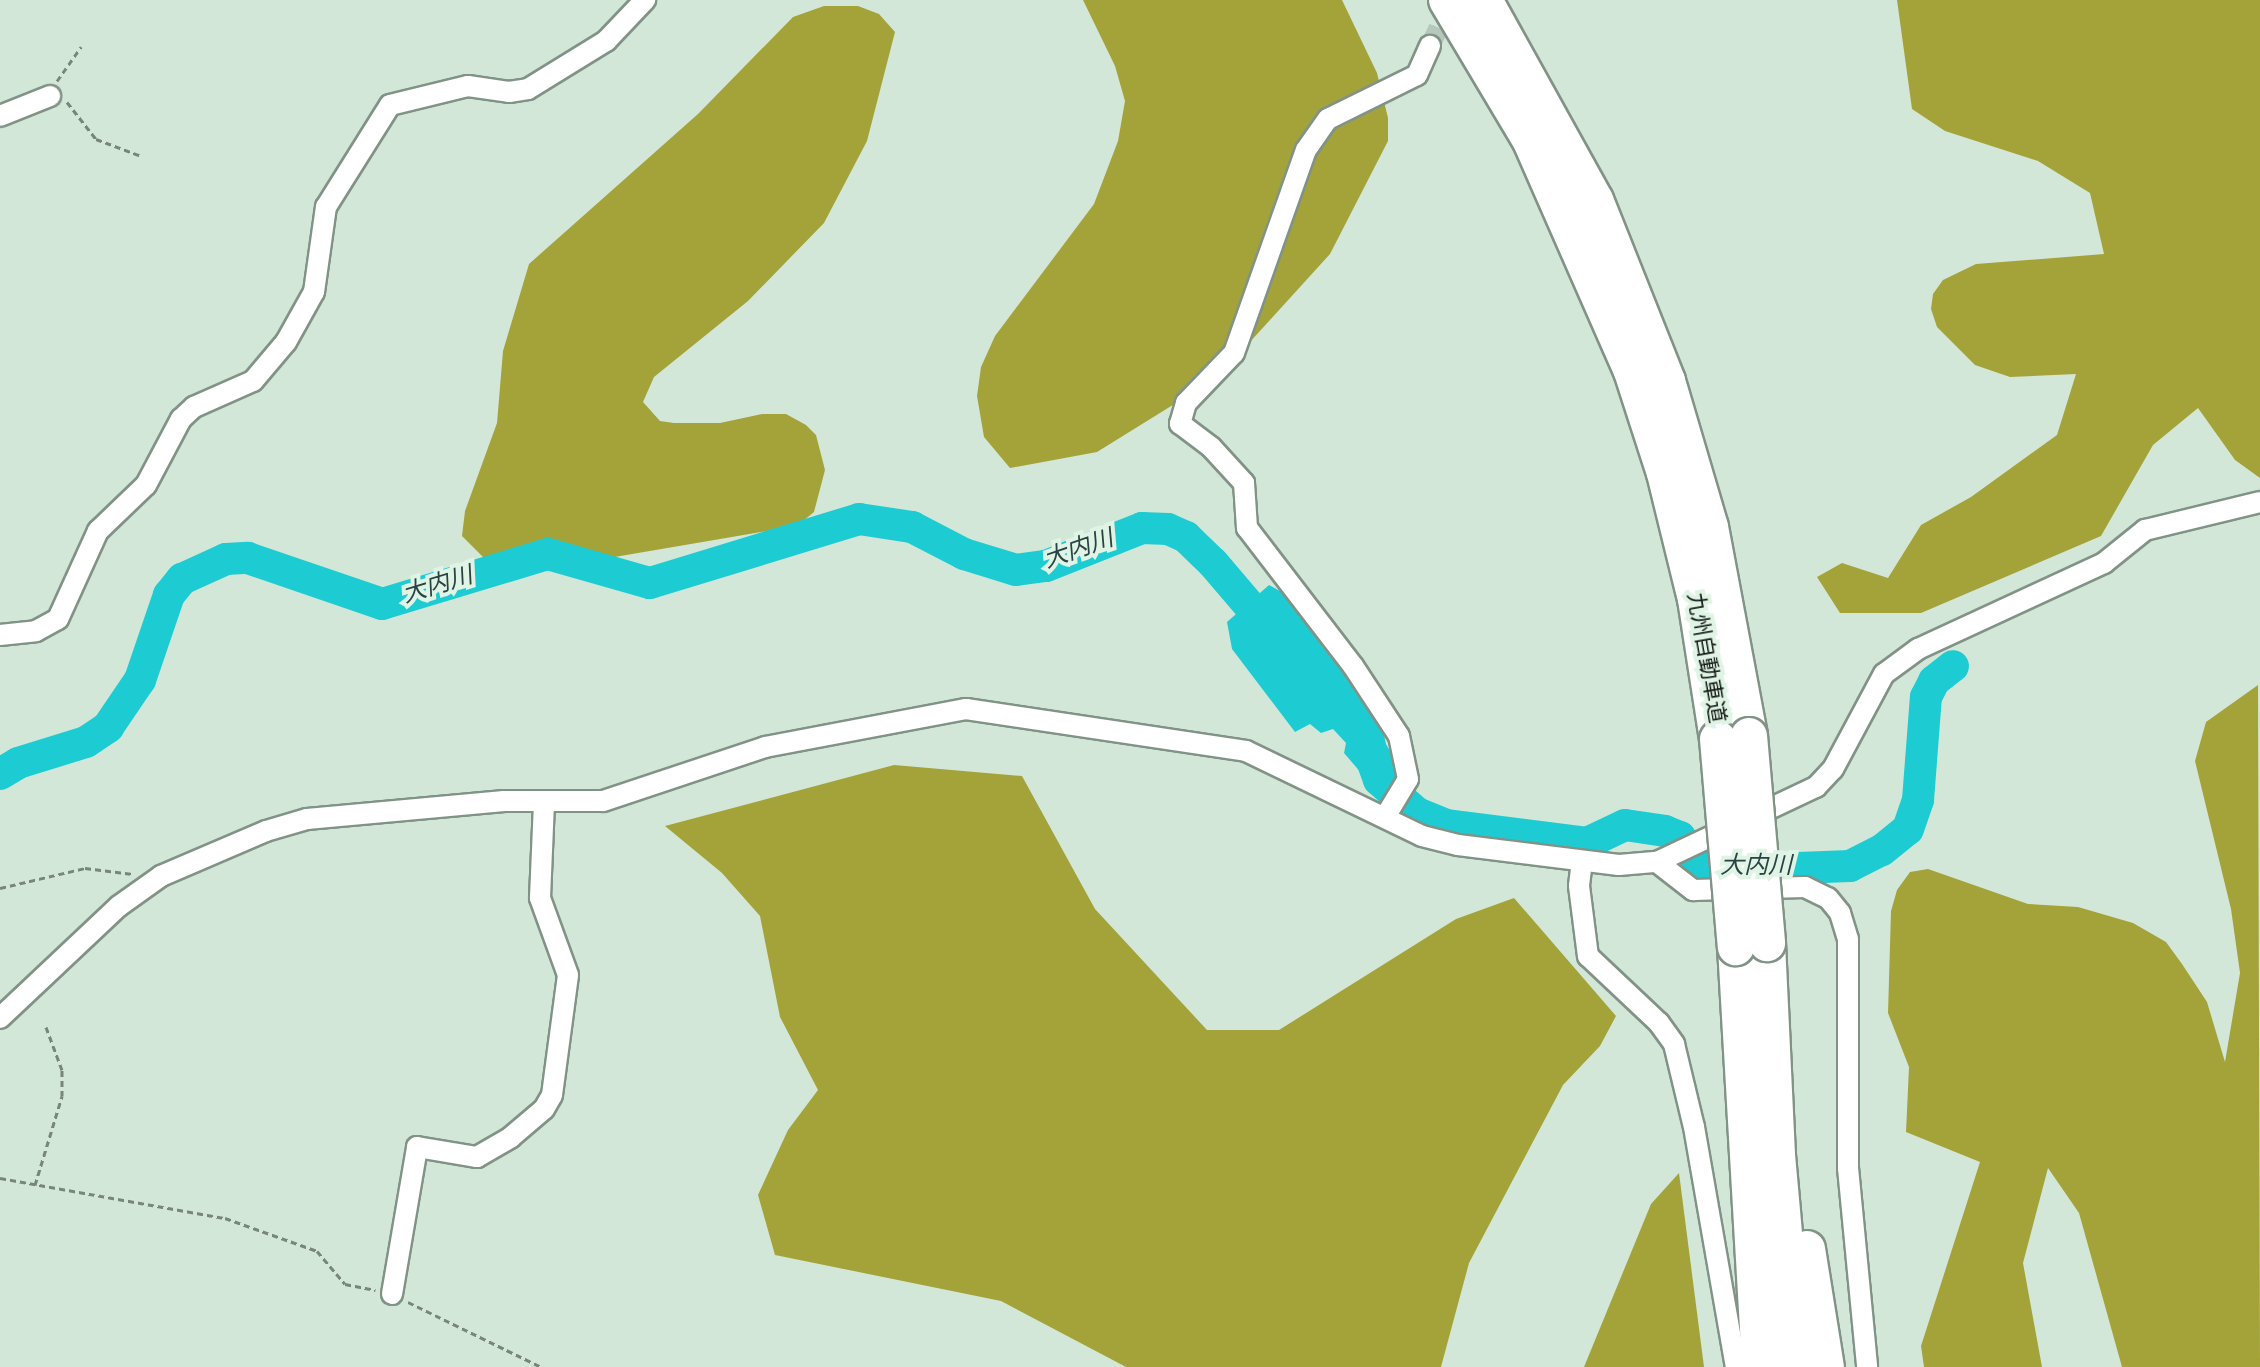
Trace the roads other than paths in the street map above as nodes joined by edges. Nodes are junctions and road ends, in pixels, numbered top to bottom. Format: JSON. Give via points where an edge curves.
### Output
{"nodes":[{"id":1,"x":645,"y":0,"type":"edge"},
{"id":2,"x":1447,"y":0,"type":"edge"},
{"id":3,"x":1484,"y":0,"type":"edge"},
{"id":4,"x":1430,"y":46,"type":"tunnel mouth"},
{"id":5,"x":50,"y":96,"type":"road end"},
{"id":6,"x":0,"y":116,"type":"edge"},
{"id":7,"x":2260,"y":502,"type":"edge"},
{"id":8,"x":0,"y":635,"type":"edge"},
{"id":9,"x":1734,"y":738,"type":"junction"},
{"id":10,"x":544,"y":803,"type":"junction"},
{"id":11,"x":1385,"y":817,"type":"junction"},
{"id":12,"x":1582,"y":861,"type":"junction"},
{"id":13,"x":1657,"y":862,"type":"junction"},
{"id":14,"x":1752,"y":945,"type":"junction"},
{"id":15,"x":1770,"y":986,"type":"junction"},
{"id":16,"x":0,"y":1018,"type":"edge"},
{"id":17,"x":392,"y":1294,"type":"road end"},
{"id":18,"x":1736,"y":1367,"type":"edge"},
{"id":19,"x":1760,"y":1367,"type":"edge"},
{"id":20,"x":1796,"y":1367,"type":"edge"},
{"id":21,"x":1826,"y":1367,"type":"edge"},
{"id":22,"x":1867,"y":1367,"type":"edge"}],
"edges":[{"from":1,"to":8,"type":"street","via":[[606,41],[528,89],[453,87],[390,105],[326,207],[314,292],[286,342],[253,381],[194,407],[181,419],[146,485],[98,531],[58,619],[36,631]]},
{"from":2,"to":9,"type":"highway","name":"九州自動車道","via":[[1531,141],[1632,371]]},
{"from":3,"to":9,"type":"highway","name":"九州自動車道","via":[[1595,200],[1667,381],[1710,527]]},
{"from":4,"to":11,"type":"street","via":[[1417,75],[1328,119],[1306,150],[1234,353],[1186,403],[1180,424],[1211,447],[1244,483],[1247,528],[1353,666],[1399,736],[1408,779]]},
{"from":5,"to":6,"type":"street"},
{"from":7,"to":13,"type":"street","via":[[2145,530],[2104,563],[1918,649],[1884,674],[1833,769],[1816,787]]},
{"from":9,"to":14,"type":"highway","name":"九州自動車道","bridge":true},
{"from":10,"to":11,"type":"street","via":[[603,801],[765,747],[966,709],[1246,751]]},
{"from":10,"to":16,"type":"street","via":[[504,801],[307,819],[223,847],[119,906]]},
{"from":10,"to":17,"type":"street","via":[[540,898],[568,975],[552,1095],[544,1109],[511,1137],[477,1157],[417,1147]]},
{"from":11,"to":12,"type":"street","via":[[1422,836],[1458,845]]},
{"from":12,"to":13,"type":"street"},
{"from":12,"to":18,"type":"street","via":[[1579,886],[1588,956],[1674,1044]]},
{"from":13,"to":22,"type":"street","via":[[1693,890],[1805,887],[1828,898],[1840,913],[1848,939],[1848,1168]]},
{"from":14,"to":15,"type":"highway","name":"九州自動車道"},
{"from":14,"to":19,"type":"highway","name":"九州自動車道"},
{"from":15,"to":20,"type":"highway","name":"九州自動車道","via":[[1777,1155]]},
{"from":15,"to":21,"type":"highway"}]}
